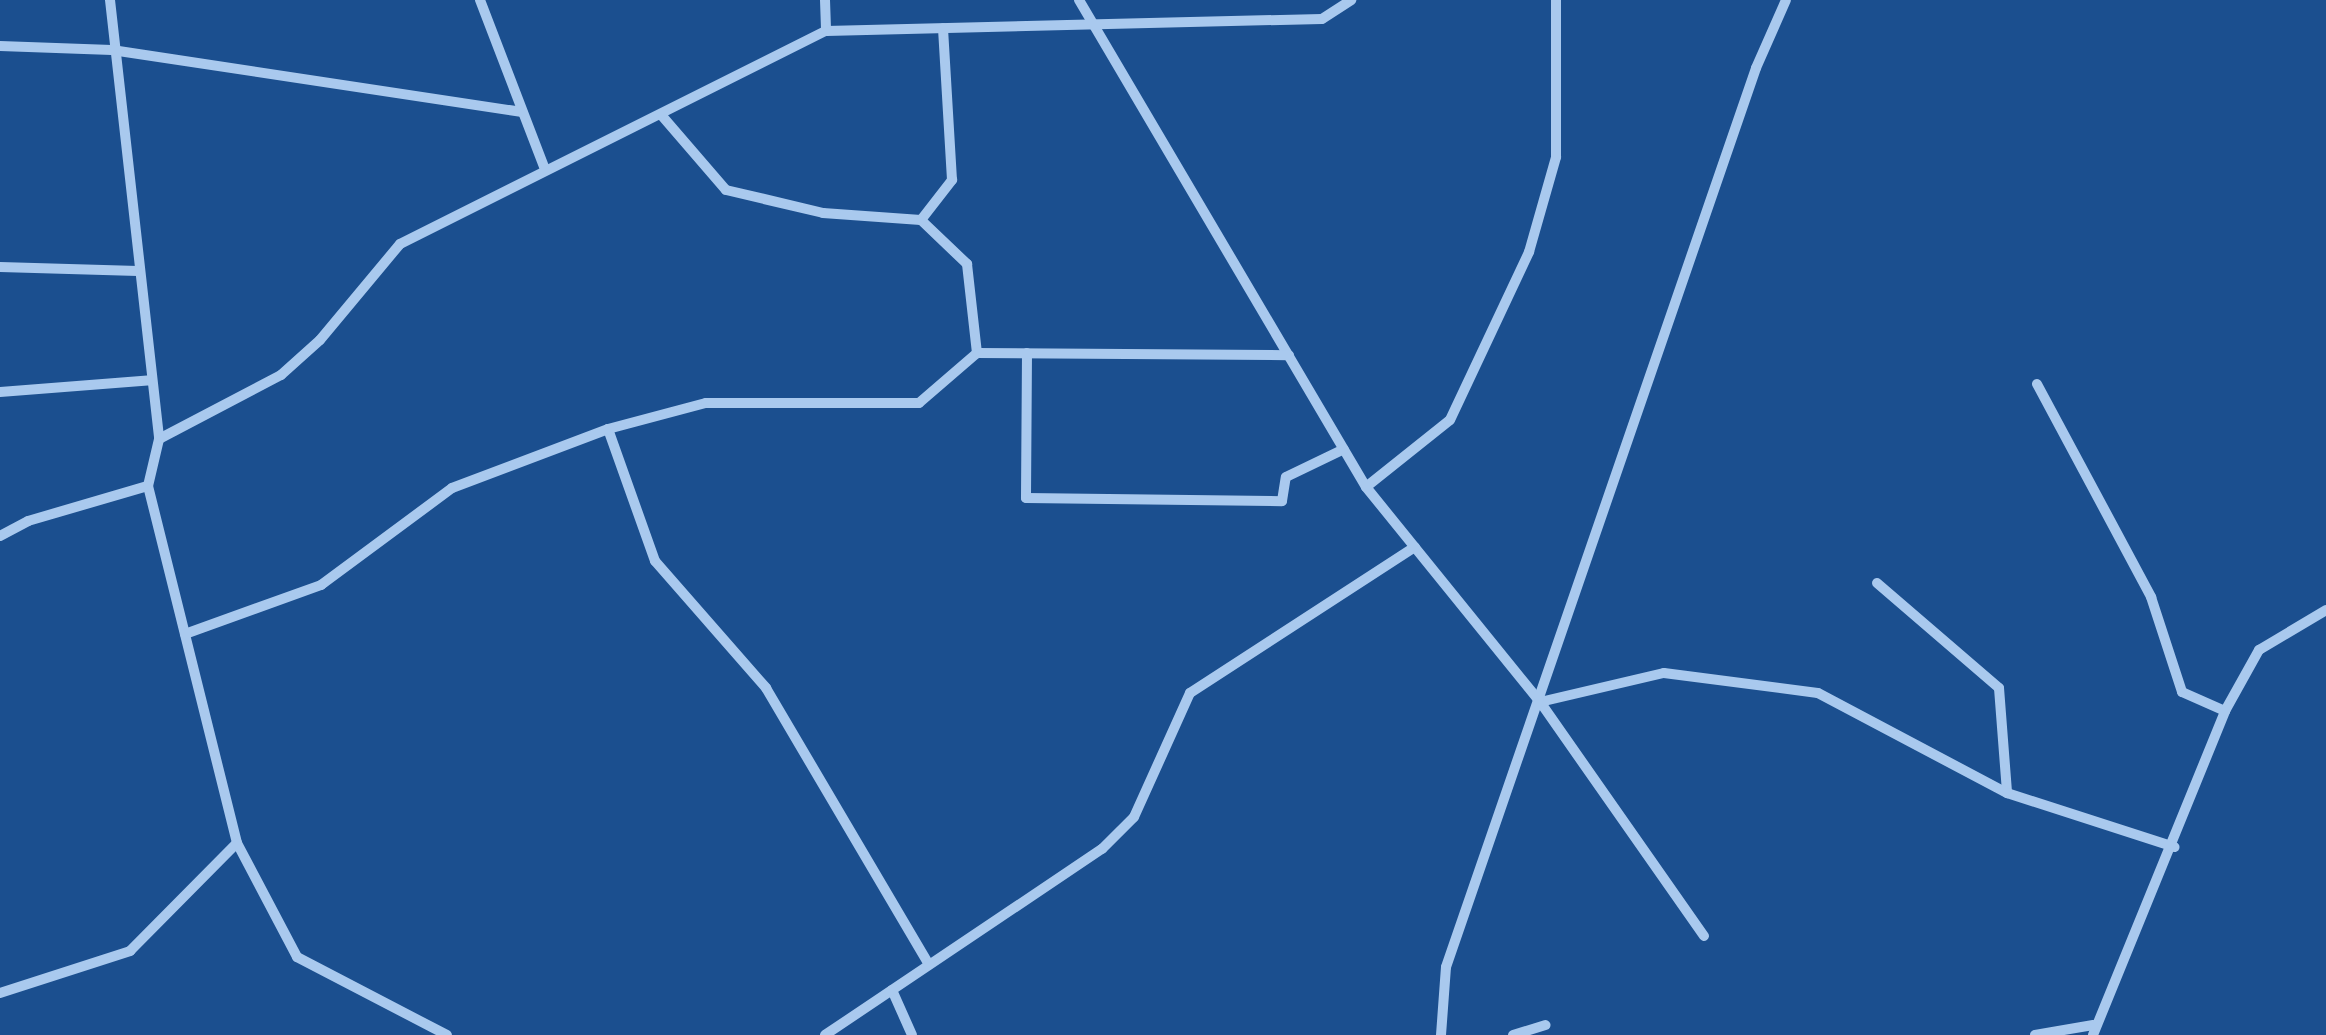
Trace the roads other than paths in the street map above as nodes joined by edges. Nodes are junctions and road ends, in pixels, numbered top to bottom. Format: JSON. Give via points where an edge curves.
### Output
{"nodes":[{"id":1,"x":110,"y":0,"type":"edge"},
{"id":2,"x":480,"y":0,"type":"edge"},
{"id":3,"x":826,"y":0,"type":"edge"},
{"id":4,"x":1079,"y":0,"type":"edge"},
{"id":5,"x":1351,"y":0,"type":"edge"},
{"id":6,"x":1556,"y":0,"type":"edge"},
{"id":7,"x":1786,"y":0,"type":"edge"},
{"id":8,"x":1094,"y":23,"type":"junction"},
{"id":9,"x":943,"y":28,"type":"junction"},
{"id":10,"x":826,"y":31,"type":"junction"},
{"id":11,"x":0,"y":46,"type":"edge"},
{"id":12,"x":112,"y":50,"type":"junction"},
{"id":13,"x":522,"y":112,"type":"junction"},
{"id":14,"x":663,"y":117,"type":"junction"},
{"id":15,"x":545,"y":170,"type":"junction"},
{"id":16,"x":921,"y":220,"type":"junction"},
{"id":17,"x":0,"y":267,"type":"edge"},
{"id":18,"x":138,"y":271,"type":"junction"},
{"id":19,"x":977,"y":352,"type":"junction"},
{"id":20,"x":1027,"y":354,"type":"junction"},
{"id":21,"x":1289,"y":355,"type":"junction"},
{"id":22,"x":151,"y":380,"type":"junction"},
{"id":23,"x":2038,"y":384,"type":"dead end"},
{"id":24,"x":0,"y":392,"type":"edge"},
{"id":25,"x":608,"y":429,"type":"junction"},
{"id":26,"x":158,"y":440,"type":"junction"},
{"id":27,"x":1344,"y":449,"type":"junction"},
{"id":28,"x":148,"y":486,"type":"junction"},
{"id":29,"x":1366,"y":487,"type":"junction"},
{"id":30,"x":0,"y":536,"type":"edge"},
{"id":31,"x":1415,"y":547,"type":"junction"},
{"id":32,"x":1877,"y":584,"type":"dead end"},
{"id":33,"x":2326,"y":610,"type":"edge"},
{"id":34,"x":185,"y":634,"type":"junction"},
{"id":35,"x":1540,"y":702,"type":"junction"},
{"id":36,"x":2225,"y":712,"type":"junction"},
{"id":37,"x":2007,"y":792,"type":"junction"},
{"id":38,"x":237,"y":843,"type":"junction"},
{"id":39,"x":2174,"y":847,"type":"junction"},
{"id":40,"x":1704,"y":936,"type":"dead end"},
{"id":41,"x":929,"y":966,"type":"junction"},
{"id":42,"x":892,"y":990,"type":"junction"},
{"id":43,"x":0,"y":994,"type":"edge"},
{"id":44,"x":1546,"y":1025,"type":"dead end"},
{"id":45,"x":2093,"y":1030,"type":"edge"},
{"id":46,"x":447,"y":1035,"type":"edge"},
{"id":47,"x":825,"y":1035,"type":"edge"},
{"id":48,"x":912,"y":1035,"type":"edge"},
{"id":49,"x":1441,"y":1035,"type":"edge"},
{"id":50,"x":1513,"y":1035,"type":"edge"},
{"id":51,"x":2035,"y":1035,"type":"edge"}],
"edges":[{"from":1,"to":12,"type":"street"},
{"from":2,"to":13,"type":"street"},
{"from":3,"to":10,"type":"street"},
{"from":4,"to":8,"type":"street"},
{"from":5,"to":8,"type":"street","via":[[1322,19]]},
{"from":6,"to":29,"type":"street","via":[[1556,157],[1529,252],[1450,420]]},
{"from":7,"to":35,"type":"street","via":[[1756,68]]},
{"from":8,"to":9,"type":"street"},
{"from":8,"to":21,"type":"street"},
{"from":9,"to":10,"type":"street"},
{"from":9,"to":16,"type":"street","via":[[952,180]]},
{"from":10,"to":14,"type":"street"},
{"from":11,"to":12,"type":"street"},
{"from":12,"to":13,"type":"street"},
{"from":12,"to":18,"type":"street"},
{"from":13,"to":15,"type":"street"},
{"from":14,"to":15,"type":"street"},
{"from":14,"to":16,"type":"street","via":[[726,190],[823,213]]},
{"from":15,"to":26,"type":"street","via":[[400,244],[320,340],[281,375]]},
{"from":16,"to":19,"type":"street","via":[[967,264]]},
{"from":17,"to":18,"type":"street"},
{"from":18,"to":22,"type":"street"},
{"from":19,"to":20,"type":"street"},
{"from":19,"to":25,"type":"street","via":[[920,403],[706,403]]},
{"from":20,"to":21,"type":"street"},
{"from":20,"to":27,"type":"street","via":[[1026,498],[1282,501],[1286,477]]},
{"from":21,"to":27,"type":"street"},
{"from":22,"to":24,"type":"street"},
{"from":22,"to":26,"type":"street"},
{"from":23,"to":36,"type":"street","via":[[2152,597],[2182,692]]},
{"from":25,"to":34,"type":"street","via":[[452,488],[321,585]]},
{"from":25,"to":41,"type":"street","via":[[655,561],[766,688]]},
{"from":26,"to":28,"type":"street"},
{"from":27,"to":29,"type":"street"},
{"from":28,"to":30,"type":"street","via":[[28,521]]},
{"from":28,"to":34,"type":"street"},
{"from":29,"to":31,"type":"street"},
{"from":31,"to":35,"type":"street"},
{"from":31,"to":41,"type":"street","via":[[1190,693],[1134,817],[1102,849]]},
{"from":32,"to":37,"type":"street","via":[[2000,688]]},
{"from":33,"to":36,"type":"street","via":[[2259,650]]},
{"from":34,"to":38,"type":"street"},
{"from":35,"to":37,"type":"street","via":[[1664,673],[1818,693]]},
{"from":35,"to":40,"type":"street"},
{"from":35,"to":49,"type":"street","via":[[1446,967]]},
{"from":36,"to":39,"type":"street"},
{"from":37,"to":39,"type":"street"},
{"from":38,"to":43,"type":"street","via":[[130,950]]},
{"from":38,"to":46,"type":"street","via":[[297,957]]},
{"from":39,"to":45,"type":"street"},
{"from":41,"to":42,"type":"street"},
{"from":42,"to":47,"type":"street"},
{"from":42,"to":48,"type":"street"},
{"from":44,"to":50,"type":"street"},
{"from":45,"to":51,"type":"street"}]}
